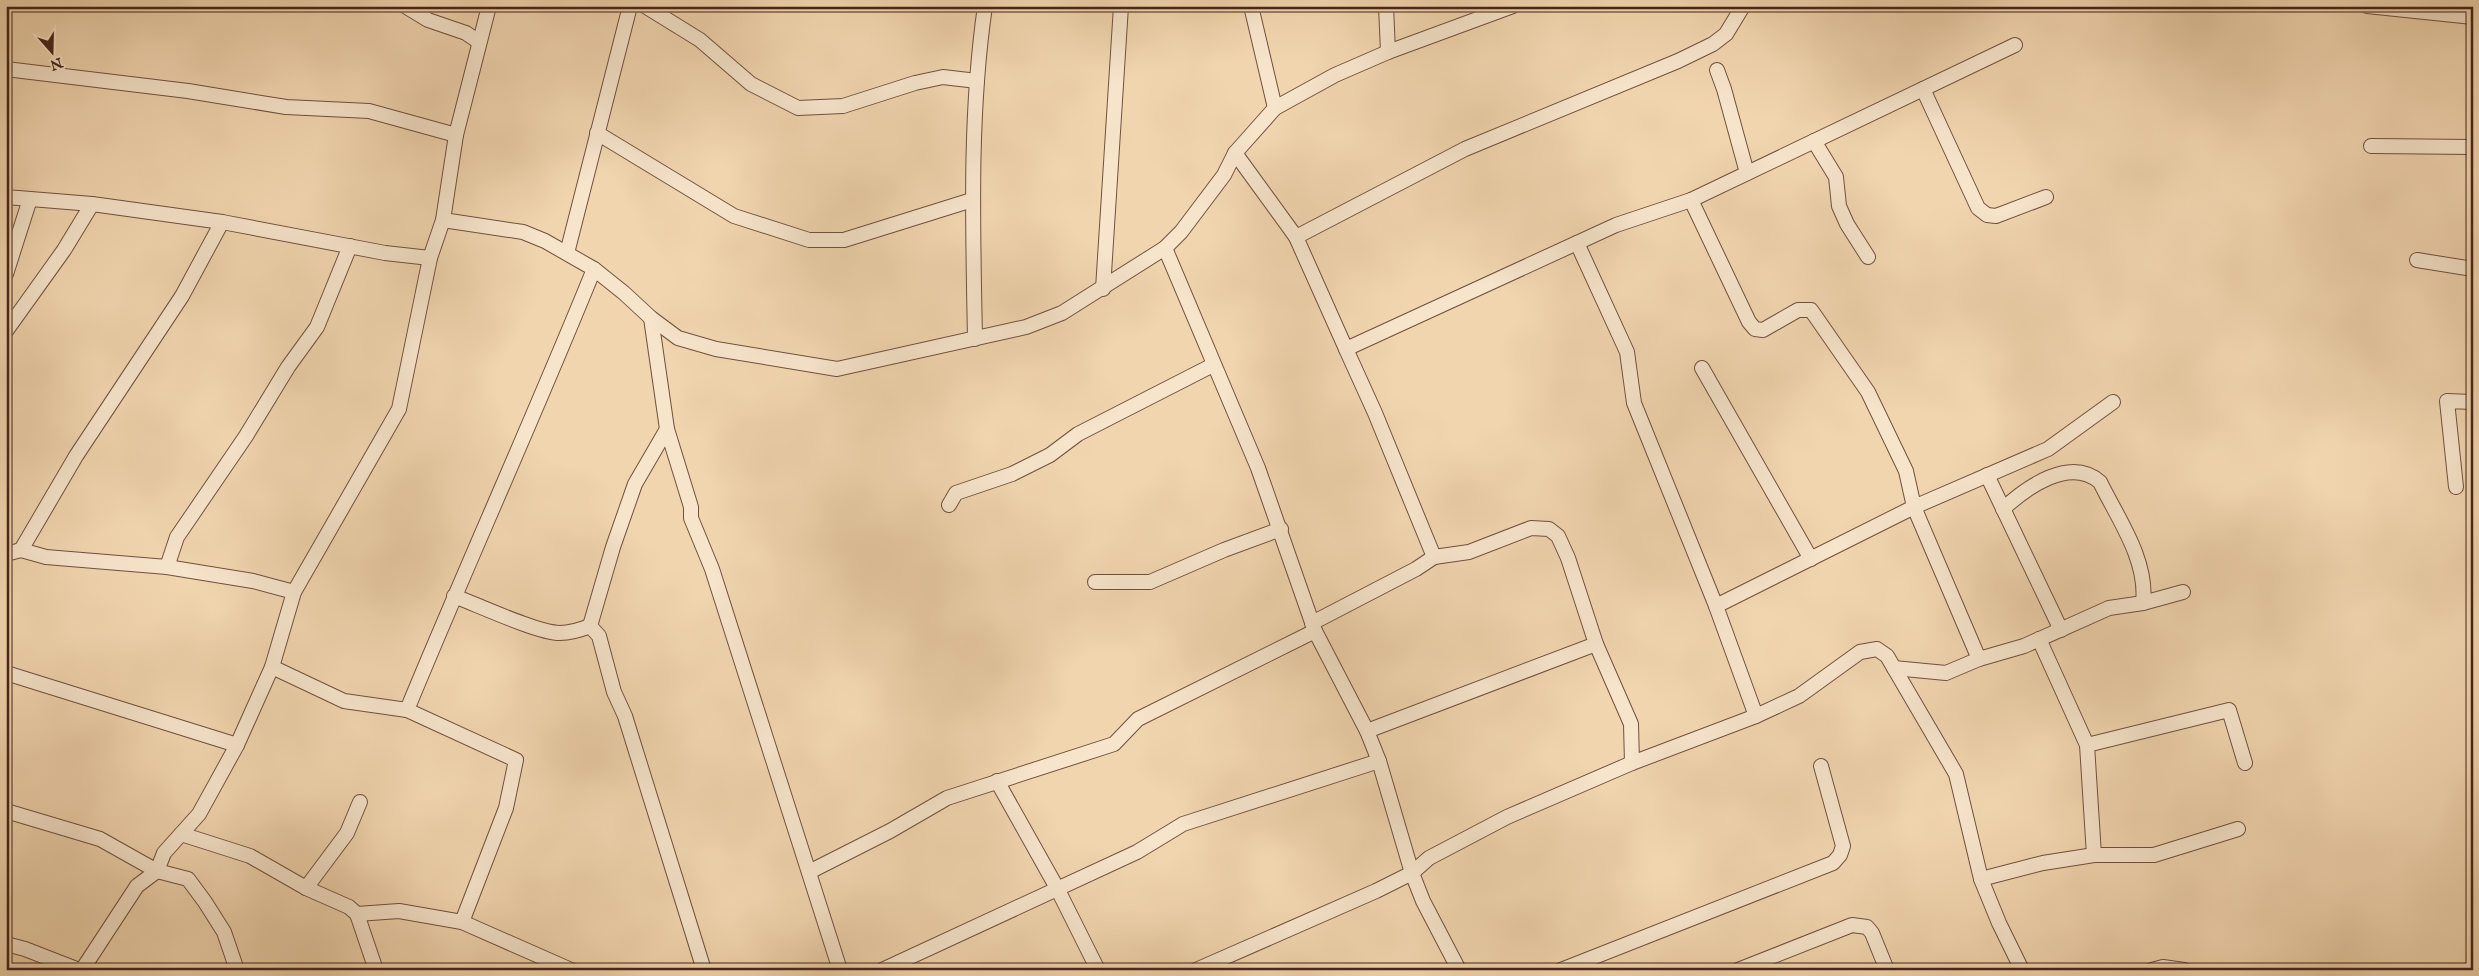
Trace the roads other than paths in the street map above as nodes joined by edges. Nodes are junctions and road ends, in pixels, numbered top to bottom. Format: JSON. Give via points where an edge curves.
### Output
{"nodes":[{"id":1,"x":405,"y":6,"type":"edge"},
{"id":2,"x":489,"y":6,"type":"edge"},
{"id":3,"x":630,"y":6,"type":"edge"},
{"id":4,"x":645,"y":6,"type":"edge"},
{"id":5,"x":985,"y":6,"type":"edge"},
{"id":6,"x":1121,"y":6,"type":"edge"},
{"id":7,"x":1250,"y":6,"type":"edge"},
{"id":8,"x":1386,"y":6,"type":"edge"},
{"id":9,"x":1513,"y":6,"type":"edge"},
{"id":10,"x":1743,"y":6,"type":"edge"},
{"id":11,"x":2367,"y":6,"type":"edge"},
{"id":12,"x":2473,"y":17,"type":"edge"},
{"id":13,"x":479,"y":42,"type":"junction"},
{"id":14,"x":2015,"y":45,"type":"dead end"},
{"id":15,"x":1388,"y":52,"type":"junction"},
{"id":16,"x":6,"y":69,"type":"edge"},
{"id":17,"x":1716,"y":70,"type":"dead end"},
{"id":18,"x":977,"y":81,"type":"junction"},
{"id":19,"x":1922,"y":89,"type":"junction"},
{"id":20,"x":1275,"y":108,"type":"junction"},
{"id":21,"x":597,"y":133,"type":"junction"},
{"id":22,"x":456,"y":135,"type":"junction"},
{"id":23,"x":1814,"y":141,"type":"junction"},
{"id":24,"x":2371,"y":146,"type":"dead end"},
{"id":25,"x":2473,"y":147,"type":"edge"},
{"id":26,"x":1235,"y":152,"type":"junction"},
{"id":27,"x":1747,"y":173,"type":"junction"},
{"id":28,"x":6,"y":197,"type":"edge"},
{"id":29,"x":2046,"y":197,"type":"dead end"},
{"id":30,"x":30,"y":199,"type":"junction"},
{"id":31,"x":972,"y":200,"type":"junction"},
{"id":32,"x":1691,"y":200,"type":"junction"},
{"id":33,"x":92,"y":204,"type":"junction"},
{"id":34,"x":443,"y":220,"type":"junction"},
{"id":35,"x":222,"y":222,"type":"junction"},
{"id":36,"x":1296,"y":237,"type":"junction"},
{"id":37,"x":1577,"y":244,"type":"junction"},
{"id":38,"x":350,"y":246,"type":"junction"},
{"id":39,"x":1165,"y":248,"type":"junction"},
{"id":40,"x":567,"y":254,"type":"junction"},
{"id":41,"x":1868,"y":257,"type":"dead end"},
{"id":42,"x":430,"y":258,"type":"junction"},
{"id":43,"x":2417,"y":260,"type":"dead end"},
{"id":44,"x":2473,"y":268,"type":"edge"},
{"id":45,"x":594,"y":269,"type":"junction"},
{"id":46,"x":6,"y":274,"type":"edge"},
{"id":47,"x":1103,"y":289,"type":"junction"},
{"id":48,"x":651,"y":318,"type":"junction"},
{"id":49,"x":6,"y":331,"type":"edge"},
{"id":50,"x":975,"y":340,"type":"junction"},
{"id":51,"x":1346,"y":349,"type":"junction"},
{"id":52,"x":1212,"y":365,"type":"junction"},
{"id":53,"x":1702,"y":368,"type":"dead end"},
{"id":54,"x":2113,"y":402,"type":"dead end"},
{"id":55,"x":2473,"y":402,"type":"edge"},
{"id":56,"x":667,"y":429,"type":"junction"},
{"id":57,"x":1987,"y":475,"type":"junction"},
{"id":58,"x":2456,"y":486,"type":"dead end"},
{"id":59,"x":949,"y":505,"type":"dead end"},
{"id":60,"x":1914,"y":507,"type":"junction"},
{"id":61,"x":2003,"y":509,"type":"junction"},
{"id":62,"x":1281,"y":529,"type":"junction"},
{"id":63,"x":21,"y":550,"type":"junction"},
{"id":64,"x":6,"y":554,"type":"edge"},
{"id":65,"x":1434,"y":557,"type":"junction"},
{"id":66,"x":1811,"y":558,"type":"junction"},
{"id":67,"x":167,"y":567,"type":"junction"},
{"id":68,"x":1095,"y":582,"type":"dead end"},
{"id":69,"x":294,"y":592,"type":"junction"},
{"id":70,"x":2183,"y":592,"type":"dead end"},
{"id":71,"x":454,"y":596,"type":"junction"},
{"id":72,"x":2143,"y":603,"type":"junction"},
{"id":73,"x":1716,"y":606,"type":"junction"},
{"id":74,"x":590,"y":626,"type":"junction"},
{"id":75,"x":1314,"y":627,"type":"junction"},
{"id":76,"x":2061,"y":630,"type":"junction"},
{"id":77,"x":2039,"y":639,"type":"junction"},
{"id":78,"x":1596,"y":644,"type":"junction"},
{"id":79,"x":1979,"y":659,"type":"junction"},
{"id":80,"x":272,"y":667,"type":"junction"},
{"id":81,"x":1894,"y":668,"type":"junction"},
{"id":82,"x":6,"y":673,"type":"edge"},
{"id":83,"x":407,"y":710,"type":"junction"},
{"id":84,"x":1756,"y":716,"type":"junction"},
{"id":85,"x":1367,"y":731,"type":"junction"},
{"id":86,"x":236,"y":744,"type":"junction"},
{"id":87,"x":2087,"y":745,"type":"junction"},
{"id":88,"x":1379,"y":761,"type":"junction"},
{"id":89,"x":1632,"y":763,"type":"junction"},
{"id":90,"x":2245,"y":763,"type":"dead end"},
{"id":91,"x":1821,"y":766,"type":"dead end"},
{"id":92,"x":997,"y":781,"type":"junction"},
{"id":93,"x":360,"y":802,"type":"dead end"},
{"id":94,"x":6,"y":812,"type":"edge"},
{"id":95,"x":2238,"y":829,"type":"dead end"},
{"id":96,"x":181,"y":834,"type":"junction"},
{"id":97,"x":2094,"y":854,"type":"junction"},
{"id":98,"x":157,"y":871,"type":"junction"},
{"id":99,"x":809,"y":872,"type":"junction"},
{"id":100,"x":1412,"y":873,"type":"junction"},
{"id":101,"x":1981,"y":878,"type":"junction"},
{"id":102,"x":306,"y":888,"type":"junction"},
{"id":103,"x":1056,"y":888,"type":"junction"},
{"id":104,"x":357,"y":914,"type":"junction"},
{"id":105,"x":462,"y":922,"type":"junction"},
{"id":106,"x":6,"y":944,"type":"edge"},
{"id":107,"x":81,"y":970,"type":"edge"},
{"id":108,"x":237,"y":970,"type":"edge"},
{"id":109,"x":376,"y":970,"type":"edge"},
{"id":110,"x":571,"y":970,"type":"edge"},
{"id":111,"x":704,"y":970,"type":"edge"},
{"id":112,"x":840,"y":970,"type":"edge"},
{"id":113,"x":882,"y":970,"type":"edge"},
{"id":114,"x":1098,"y":970,"type":"edge"},
{"id":115,"x":1196,"y":970,"type":"edge"},
{"id":116,"x":1459,"y":970,"type":"edge"},
{"id":117,"x":1561,"y":970,"type":"edge"},
{"id":118,"x":1738,"y":970,"type":"edge"},
{"id":119,"x":1887,"y":970,"type":"edge"},
{"id":120,"x":2022,"y":970,"type":"edge"},
{"id":121,"x":2152,"y":970,"type":"edge"},
{"id":122,"x":2184,"y":970,"type":"edge"}],
"edges":[{"from":1,"to":13,"type":"street","via":[[428,20],[466,33]]},
{"from":2,"to":13,"type":"street"},
{"from":3,"to":21,"type":"street"},
{"from":4,"to":18,"type":"street","via":[[700,40],[751,84],[798,108],[843,106],[943,77]]},
{"from":5,"to":18,"type":"street"},
{"from":6,"to":47,"type":"street"},
{"from":7,"to":20,"type":"street"},
{"from":8,"to":15,"type":"street"},
{"from":9,"to":15,"type":"street"},
{"from":10,"to":36,"type":"street","via":[[1726,34],[1713,44],[1465,149]]},
{"from":11,"to":12,"type":"street"},
{"from":13,"to":22,"type":"street"},
{"from":14,"to":19,"type":"street"},
{"from":15,"to":20,"type":"street","via":[[1335,74]]},
{"from":16,"to":22,"type":"street","via":[[188,91],[286,107],[369,111]]},
{"from":17,"to":27,"type":"street"},
{"from":18,"to":31,"type":"street"},
{"from":19,"to":23,"type":"street"},
{"from":19,"to":29,"type":"street","via":[[1978,208],[1987,215],[1996,216]]},
{"from":20,"to":26,"type":"street"},
{"from":21,"to":31,"type":"street","via":[[734,216],[809,240],[844,240]]},
{"from":21,"to":40,"type":"street"},
{"from":22,"to":34,"type":"street"},
{"from":23,"to":27,"type":"street"},
{"from":23,"to":41,"type":"street","via":[[1836,177],[1839,206],[1847,224]]},
{"from":24,"to":25,"type":"street"},
{"from":26,"to":36,"type":"street"},
{"from":26,"to":39,"type":"street","via":[[1224,175]]},
{"from":27,"to":32,"type":"street"},
{"from":28,"to":30,"type":"street"},
{"from":30,"to":33,"type":"street"},
{"from":30,"to":46,"type":"street"},
{"from":31,"to":50,"type":"street"},
{"from":32,"to":37,"type":"street","via":[[1616,226]]},
{"from":32,"to":60,"type":"street","via":[[1754,329],[1763,330],[1798,310],[1811,310],[1868,392],[1906,471]]},
{"from":33,"to":35,"type":"street"},
{"from":33,"to":49,"type":"street","via":[[64,250]]},
{"from":34,"to":40,"type":"street","via":[[523,232]]},
{"from":34,"to":42,"type":"street"},
{"from":35,"to":38,"type":"street"},
{"from":35,"to":63,"type":"street","via":[[182,296],[76,456]]},
{"from":36,"to":51,"type":"street"},
{"from":37,"to":51,"type":"street"},
{"from":37,"to":73,"type":"street","via":[[1627,352],[1634,403]]},
{"from":38,"to":42,"type":"street"},
{"from":38,"to":67,"type":"street","via":[[317,327],[178,537]]},
{"from":39,"to":47,"type":"street"},
{"from":39,"to":52,"type":"street"},
{"from":40,"to":45,"type":"street"},
{"from":42,"to":69,"type":"street","via":[[398,409]]},
{"from":43,"to":44,"type":"street"},
{"from":45,"to":48,"type":"street"},
{"from":45,"to":71,"type":"street"},
{"from":47,"to":50,"type":"street","via":[[1062,313],[1026,327]]},
{"from":48,"to":50,"type":"street","via":[[678,338],[716,348],[837,369]]},
{"from":48,"to":56,"type":"street"},
{"from":51,"to":65,"type":"street"},
{"from":52,"to":59,"type":"street","via":[[1078,434],[1050,454],[1012,474],[956,493]]},
{"from":52,"to":62,"type":"street","via":[[1236,415]]},
{"from":53,"to":66,"type":"street"},
{"from":54,"to":57,"type":"street","via":[[2048,449]]},
{"from":55,"to":58,"type":"street","via":[[2447,401]]},
{"from":56,"to":74,"type":"street","via":[[635,484]]},
{"from":56,"to":99,"type":"street","via":[[691,506],[691,518],[712,569]]},
{"from":57,"to":60,"type":"street"},
{"from":57,"to":61,"type":"street"},
{"from":60,"to":66,"type":"street"},
{"from":60,"to":79,"type":"street"},
{"from":61,"to":72,"type":"street","via":[[2016,497],[2048,478],[2072,472],[2091,474],[2100,482],[2139,560]]},
{"from":61,"to":76,"type":"street"},
{"from":62,"to":68,"type":"street","via":[[1150,582]]},
{"from":62,"to":75,"type":"street"},
{"from":63,"to":64,"type":"street"},
{"from":63,"to":67,"type":"street","via":[[46,557]]},
{"from":65,"to":75,"type":"street"},
{"from":65,"to":78,"type":"street","via":[[1469,552],[1532,528],[1549,529],[1558,536],[1568,558]]},
{"from":66,"to":73,"type":"street"},
{"from":67,"to":69,"type":"street","via":[[253,581]]},
{"from":69,"to":80,"type":"street"},
{"from":70,"to":72,"type":"street"},
{"from":71,"to":74,"type":"street","via":[[559,633]]},
{"from":71,"to":83,"type":"street"},
{"from":72,"to":76,"type":"street","via":[[2109,608]]},
{"from":73,"to":84,"type":"street"},
{"from":74,"to":111,"type":"street","via":[[599,636]]},
{"from":75,"to":85,"type":"street"},
{"from":75,"to":92,"type":"street","via":[[1138,719],[1114,744]]},
{"from":76,"to":77,"type":"street"},
{"from":77,"to":79,"type":"street"},
{"from":77,"to":87,"type":"street"},
{"from":78,"to":85,"type":"street"},
{"from":78,"to":89,"type":"street","via":[[1631,724]]},
{"from":79,"to":81,"type":"street","via":[[1946,673]]},
{"from":80,"to":83,"type":"street","via":[[344,701]]},
{"from":80,"to":86,"type":"street"},
{"from":81,"to":84,"type":"street","via":[[1887,656],[1877,649],[1860,652],[1799,696]]},
{"from":81,"to":101,"type":"street","via":[[1956,774]]},
{"from":82,"to":86,"type":"street"},
{"from":83,"to":105,"type":"street","via":[[516,760],[506,808]]},
{"from":84,"to":89,"type":"street"},
{"from":85,"to":88,"type":"street"},
{"from":86,"to":96,"type":"street","via":[[199,814]]},
{"from":87,"to":90,"type":"street","via":[[2229,710]]},
{"from":87,"to":97,"type":"street"},
{"from":88,"to":100,"type":"street"},
{"from":88,"to":103,"type":"street","via":[[1183,824],[1137,852]]},
{"from":89,"to":100,"type":"street","via":[[1507,817],[1429,858]]},
{"from":91,"to":117,"type":"street","via":[[1843,846],[1833,864]]},
{"from":92,"to":99,"type":"street","via":[[947,798],[890,832]]},
{"from":92,"to":103,"type":"street"},
{"from":93,"to":102,"type":"street","via":[[347,833]]},
{"from":94,"to":98,"type":"street","via":[[100,839]]},
{"from":95,"to":97,"type":"street","via":[[2154,855]]},
{"from":96,"to":98,"type":"street","via":[[164,853]]},
{"from":96,"to":102,"type":"street","via":[[250,856]]},
{"from":97,"to":101,"type":"street"},
{"from":98,"to":107,"type":"street","via":[[137,886]]},
{"from":98,"to":108,"type":"street","via":[[188,880],[224,932]]},
{"from":99,"to":112,"type":"street"},
{"from":100,"to":115,"type":"street"},
{"from":100,"to":116,"type":"street"},
{"from":101,"to":120,"type":"street"},
{"from":102,"to":104,"type":"street","via":[[349,907]]},
{"from":103,"to":113,"type":"street"},
{"from":103,"to":114,"type":"street"},
{"from":104,"to":105,"type":"street","via":[[399,912]]},
{"from":104,"to":109,"type":"street"},
{"from":105,"to":110,"type":"street"},
{"from":106,"to":107,"type":"street"},
{"from":118,"to":119,"type":"street","via":[[1852,925],[1867,927],[1872,933]]},
{"from":121,"to":122,"type":"street","via":[[2163,967]]}]}
